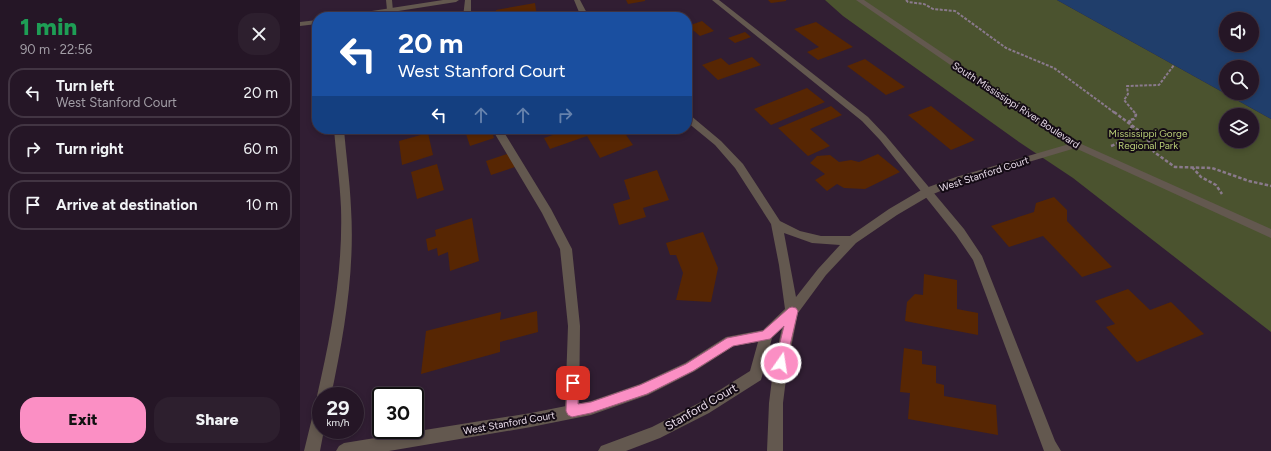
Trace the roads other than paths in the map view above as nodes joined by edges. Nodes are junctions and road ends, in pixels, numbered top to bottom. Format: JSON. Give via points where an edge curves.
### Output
{"nodes":[{"id":1,"x":389,"y":0,"type":"edge"},
{"id":2,"x":456,"y":0,"type":"edge"},
{"id":3,"x":468,"y":0,"type":"edge"},
{"id":4,"x":577,"y":0,"type":"edge"},
{"id":5,"x":715,"y":0,"type":"edge"},
{"id":6,"x":859,"y":0,"type":"edge"},
{"id":7,"x":392,"y":10,"type":"junction"},
{"id":8,"x":380,"y":12,"type":"edge"},
{"id":9,"x":467,"y":12,"type":"edge"},
{"id":10,"x":583,"y":12,"type":"edge"},
{"id":11,"x":312,"y":23,"type":"edge"},
{"id":12,"x":300,"y":24,"type":"edge"},
{"id":13,"x":692,"y":121,"type":"edge"},
{"id":14,"x":339,"y":134,"type":"edge"},
{"id":15,"x":500,"y":134,"type":"edge"},
{"id":16,"x":1076,"y":145,"type":"junction"},
{"id":17,"x":928,"y":192,"type":"junction"},
{"id":18,"x":776,"y":224,"type":"junction"},
{"id":19,"x":1271,"y":234,"type":"edge"},
{"id":20,"x":852,"y":240,"type":"junction"},
{"id":21,"x":792,"y":311,"type":"junction"},
{"id":22,"x":766,"y":335,"type":"junction"},
{"id":23,"x":326,"y":387,"type":"edge"},
{"id":24,"x":572,"y":411,"type":"junction"},
{"id":25,"x":315,"y":439,"type":"edge"},
{"id":26,"x":312,"y":451,"type":"edge"},
{"id":27,"x":344,"y":451,"type":"edge"},
{"id":28,"x":606,"y":451,"type":"edge"},
{"id":29,"x":775,"y":451,"type":"edge"},
{"id":30,"x":1053,"y":451,"type":"edge"}],
"edges":[{"from":1,"to":7,"type":"street"},
{"from":2,"to":7,"type":"street"},
{"from":3,"to":9,"type":"street"},
{"from":4,"to":10,"type":"street"},
{"from":5,"to":17,"type":"street","via":[[865,119]]},
{"from":6,"to":16,"type":"street","name":"South Mississippi River Boulevard"},
{"from":7,"to":8,"type":"street"},
{"from":11,"to":12,"type":"street"},
{"from":13,"to":18,"type":"street","via":[[718,143],[739,166]]},
{"from":14,"to":23,"type":"street","via":[[346,210],[345,268],[336,343]]},
{"from":15,"to":24,"type":"street","via":[[566,249],[574,326]]},
{"from":16,"to":17,"type":"street","name":"West Stanford Court"},
{"from":16,"to":19,"type":"street","name":"South Mississippi River Boulevard"},
{"from":17,"to":20,"type":"street","name":"West Stanford Court"},
{"from":17,"to":30,"type":"street","via":[[978,259]]},
{"from":18,"to":20,"type":"street","via":[[807,239]]},
{"from":18,"to":21,"type":"street"},
{"from":20,"to":21,"type":"street","name":"West Stanford Court","via":[[822,272]]},
{"from":21,"to":22,"type":"street","name":"West Stanford Court"},
{"from":21,"to":29,"type":"street","via":[[776,403]]},
{"from":22,"to":24,"type":"street","name":"West Stanford Court","via":[[731,341],[690,367],[643,390],[591,408]]},
{"from":22,"to":28,"type":"street","name":"Stanford Court","via":[[756,375],[697,411],[655,432]]},
{"from":24,"to":27,"type":"street","name":"West Stanford Court"},
{"from":25,"to":26,"type":"street"}]}
